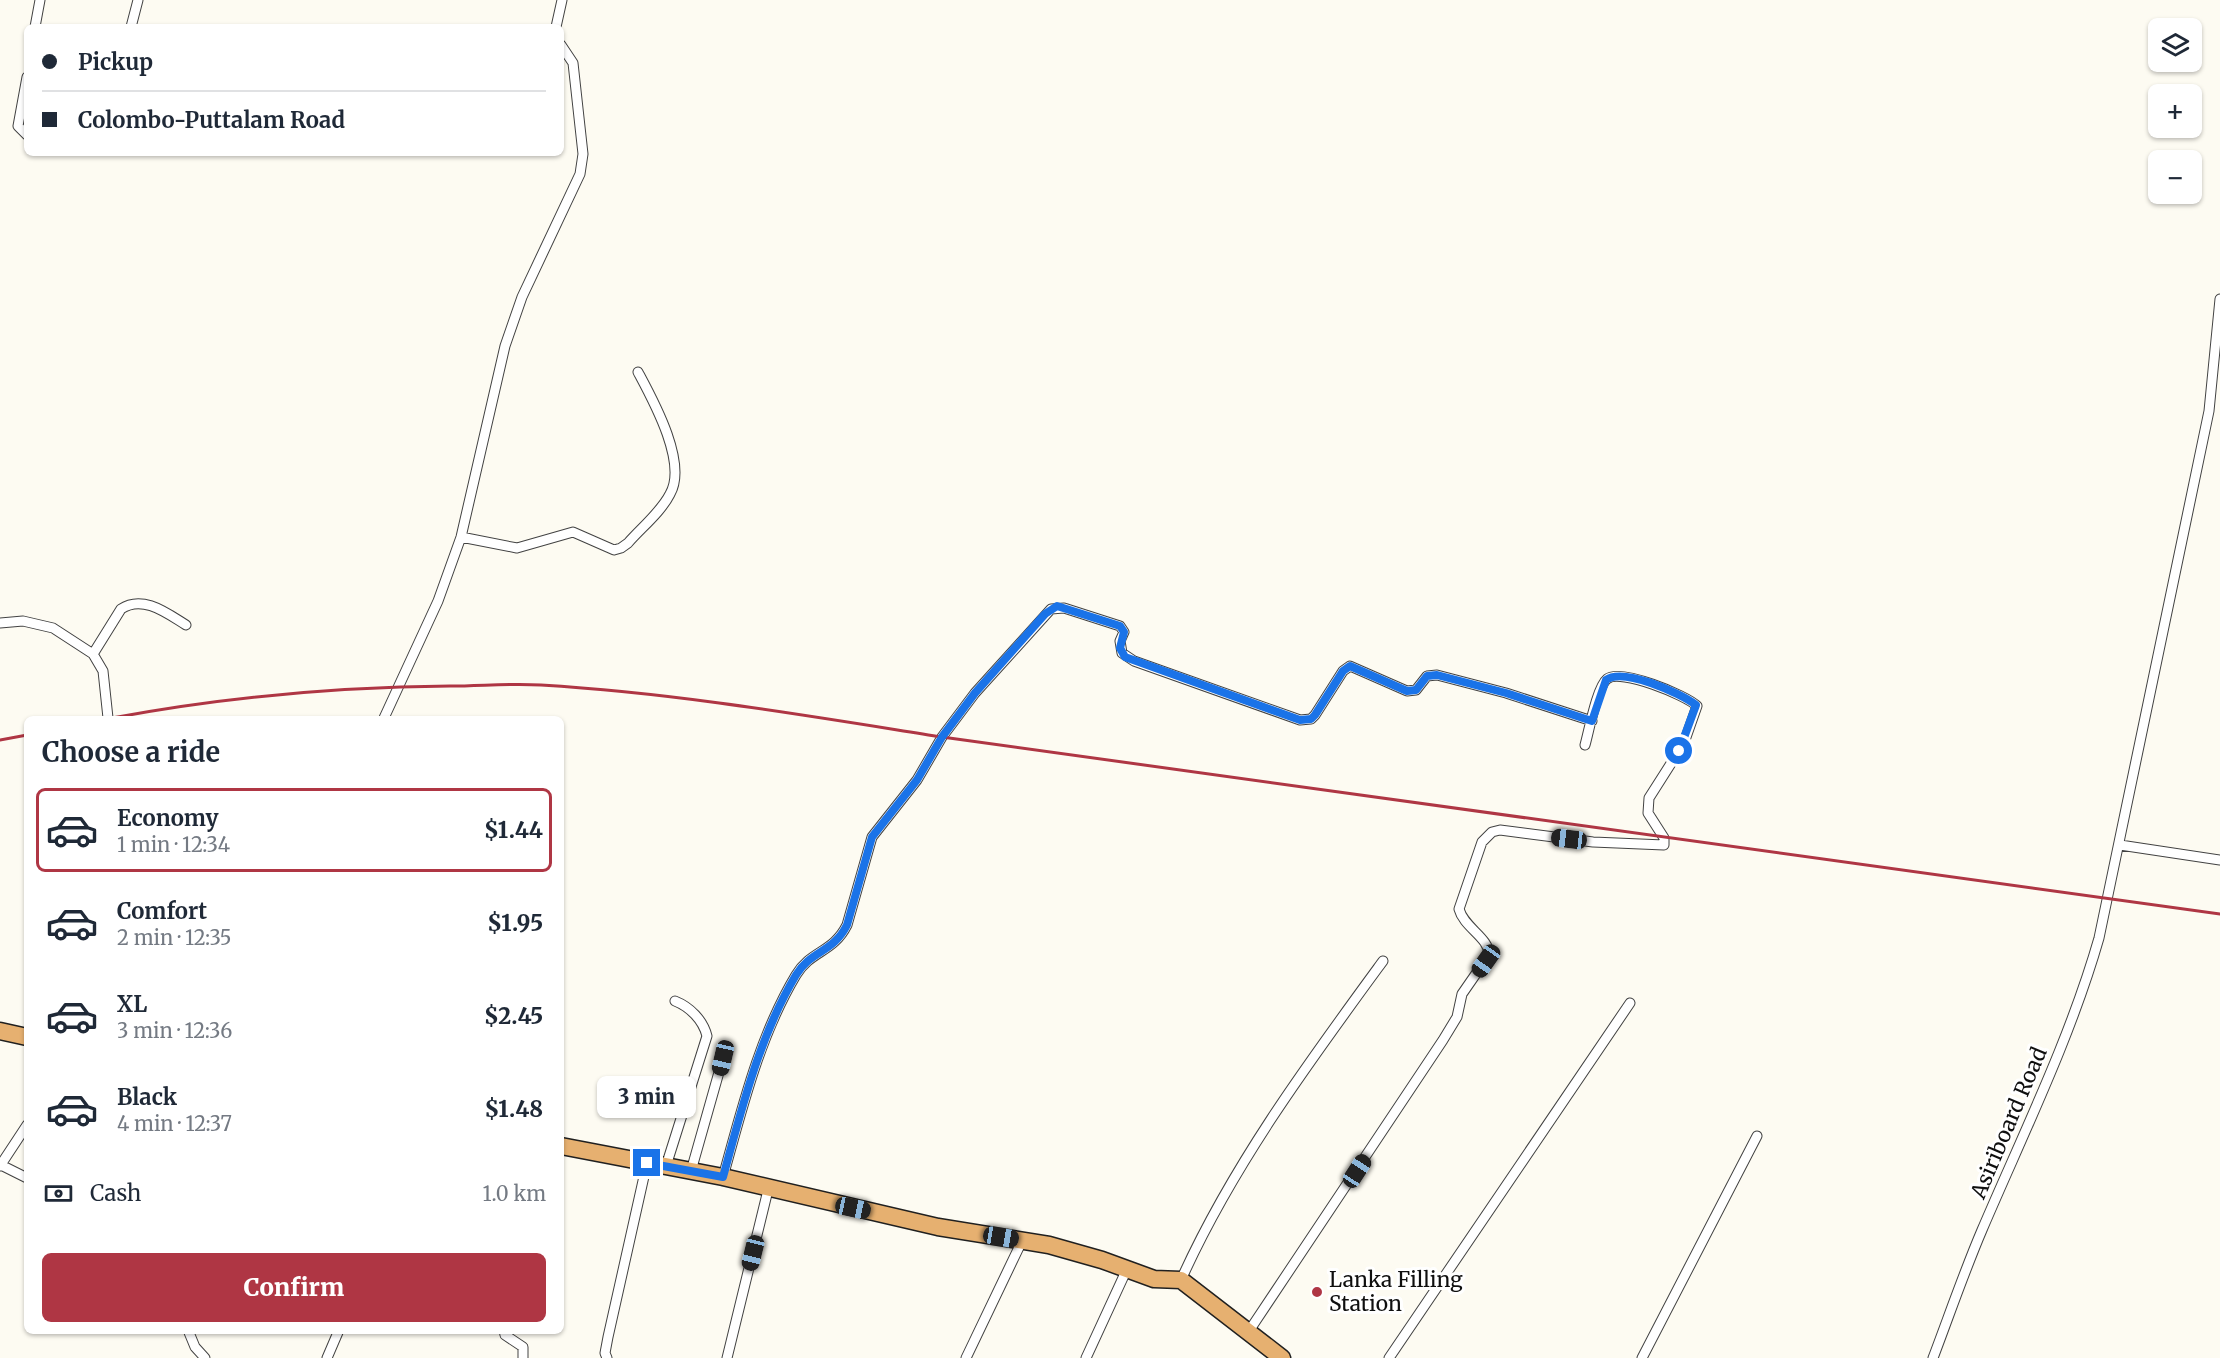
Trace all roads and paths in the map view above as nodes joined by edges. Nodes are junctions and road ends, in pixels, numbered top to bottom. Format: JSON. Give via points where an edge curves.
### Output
{"nodes":[{"id":1,"x":40,"y":0,"type":"edge"},
{"id":2,"x":138,"y":0,"type":"edge"},
{"id":3,"x":562,"y":0,"type":"edge"},
{"id":4,"x":36,"y":24,"type":"edge"},
{"id":5,"x":132,"y":24,"type":"edge"},
{"id":6,"x":557,"y":24,"type":"edge"},
{"id":7,"x":564,"y":50,"type":"edge"},
{"id":8,"x":24,"y":93,"type":"edge"},
{"id":9,"x":24,"y":132,"type":"edge"},
{"id":10,"x":2220,"y":299,"type":"edge"},
{"id":11,"x":638,"y":372,"type":"dead end"},
{"id":12,"x":461,"y":537,"type":"junction"},
{"id":13,"x":0,"y":623,"type":"edge"},
{"id":14,"x":186,"y":625,"type":"dead end"},
{"id":15,"x":93,"y":654,"type":"junction"},
{"id":16,"x":108,"y":716,"type":"edge"},
{"id":17,"x":385,"y":716,"type":"edge"},
{"id":18,"x":1592,"y":721,"type":"junction"},
{"id":19,"x":1585,"y":745,"type":"dead end"},
{"id":20,"x":2120,"y":845,"type":"junction"},
{"id":21,"x":2220,"y":860,"type":"edge"},
{"id":22,"x":1383,"y":961,"type":"dead end"},
{"id":23,"x":675,"y":1001,"type":"dead end"},
{"id":24,"x":1630,"y":1003,"type":"dead end"},
{"id":25,"x":0,"y":1031,"type":"edge"},
{"id":26,"x":24,"y":1036,"type":"edge"},
{"id":27,"x":723,"y":1058,"type":"dead end"},
{"id":28,"x":24,"y":1129,"type":"edge"},
{"id":29,"x":1757,"y":1136,"type":"dead end"},
{"id":30,"x":564,"y":1147,"type":"edge"},
{"id":31,"x":647,"y":1163,"type":"junction"},
{"id":32,"x":0,"y":1165,"type":"edge"},
{"id":33,"x":666,"y":1166,"type":"junction"},
{"id":34,"x":691,"y":1171,"type":"junction"},
{"id":35,"x":24,"y":1177,"type":"edge"},
{"id":36,"x":723,"y":1177,"type":"junction"},
{"id":37,"x":768,"y":1190,"type":"junction"},
{"id":38,"x":1022,"y":1241,"type":"junction"},
{"id":39,"x":1126,"y":1269,"type":"junction"},
{"id":40,"x":1181,"y":1280,"type":"junction"},
{"id":41,"x":1250,"y":1331,"type":"junction"},
{"id":42,"x":190,"y":1334,"type":"edge"},
{"id":43,"x":337,"y":1334,"type":"edge"},
{"id":44,"x":505,"y":1334,"type":"edge"},
{"id":45,"x":205,"y":1358,"type":"edge"},
{"id":46,"x":327,"y":1358,"type":"edge"},
{"id":47,"x":523,"y":1358,"type":"edge"},
{"id":48,"x":607,"y":1358,"type":"edge"},
{"id":49,"x":727,"y":1358,"type":"edge"},
{"id":50,"x":966,"y":1358,"type":"edge"},
{"id":51,"x":1086,"y":1358,"type":"edge"},
{"id":52,"x":1282,"y":1358,"type":"edge"},
{"id":53,"x":1389,"y":1358,"type":"edge"},
{"id":54,"x":1642,"y":1358,"type":"edge"},
{"id":55,"x":1933,"y":1358,"type":"edge"}],
"edges":[{"from":1,"to":4,"type":"street"},
{"from":2,"to":5,"type":"street"},
{"from":3,"to":6,"type":"street"},
{"from":7,"to":12,"type":"street","via":[[573,63],[583,154],[580,174],[522,297],[505,346]]},
{"from":8,"to":9,"type":"street","via":[[18,126]]},
{"from":10,"to":20,"type":"street","name":"Asiriboard Road","via":[[2209,411]]},
{"from":11,"to":12,"type":"street","via":[[662,419],[675,474],[670,495],[628,543],[614,550],[573,532],[516,548]]},
{"from":12,"to":17,"type":"street","via":[[438,601]]},
{"from":13,"to":15,"type":"street","via":[[23,621],[53,628]]},
{"from":14,"to":15,"type":"street","via":[[148,604],[126,605]]},
{"from":15,"to":16,"type":"street","via":[[103,671]]},
{"from":18,"to":19,"type":"street"},
{"from":18,"to":36,"type":"street","via":[[1437,675],[1427,676],[1416,690],[1407,691],[1350,666],[1315,715],[1300,720],[1134,661],[1122,653],[1120,641],[1124,632],[1120,626],[1057,606],[1051,609],[975,693],[942,737],[917,780],[872,837],[841,937],[806,961],[772,1021]]},
{"from":18,"to":41,"type":"street","via":[[1603,684],[1616,675],[1649,683],[1696,705],[1684,743],[1649,798],[1648,813],[1664,838],[1664,845],[1593,842],[1500,830],[1482,842],[1460,909],[1467,926],[1488,947],[1486,961],[1462,994],[1457,1017],[1443,1040]]},
{"from":20,"to":21,"type":"street"},
{"from":20,"to":55,"type":"street","name":"Asiriboard Road","via":[[2076,1011],[1982,1230]]},
{"from":22,"to":40,"type":"street","via":[[1248,1156],[1202,1232]]},
{"from":23,"to":33,"type":"street","via":[[700,1021],[707,1036]]},
{"from":24,"to":53,"type":"street"},
{"from":25,"to":26,"type":"highway"},
{"from":27,"to":34,"type":"street"},
{"from":28,"to":32,"type":"street"},
{"from":29,"to":54,"type":"street"},
{"from":30,"to":31,"type":"highway"},
{"from":31,"to":33,"type":"highway"},
{"from":31,"to":48,"type":"street"},
{"from":32,"to":35,"type":"street"},
{"from":33,"to":34,"type":"highway"},
{"from":34,"to":36,"type":"highway"},
{"from":36,"to":37,"type":"highway"},
{"from":37,"to":38,"type":"highway"},
{"from":37,"to":49,"type":"street"},
{"from":38,"to":39,"type":"highway","via":[[1049,1245]]},
{"from":38,"to":50,"type":"street"},
{"from":39,"to":40,"type":"highway","via":[[1154,1279]]},
{"from":39,"to":51,"type":"street"},
{"from":40,"to":41,"type":"highway"},
{"from":41,"to":52,"type":"highway"},
{"from":42,"to":45,"type":"street"},
{"from":43,"to":46,"type":"street"},
{"from":44,"to":47,"type":"street","via":[[524,1347]]}]}
